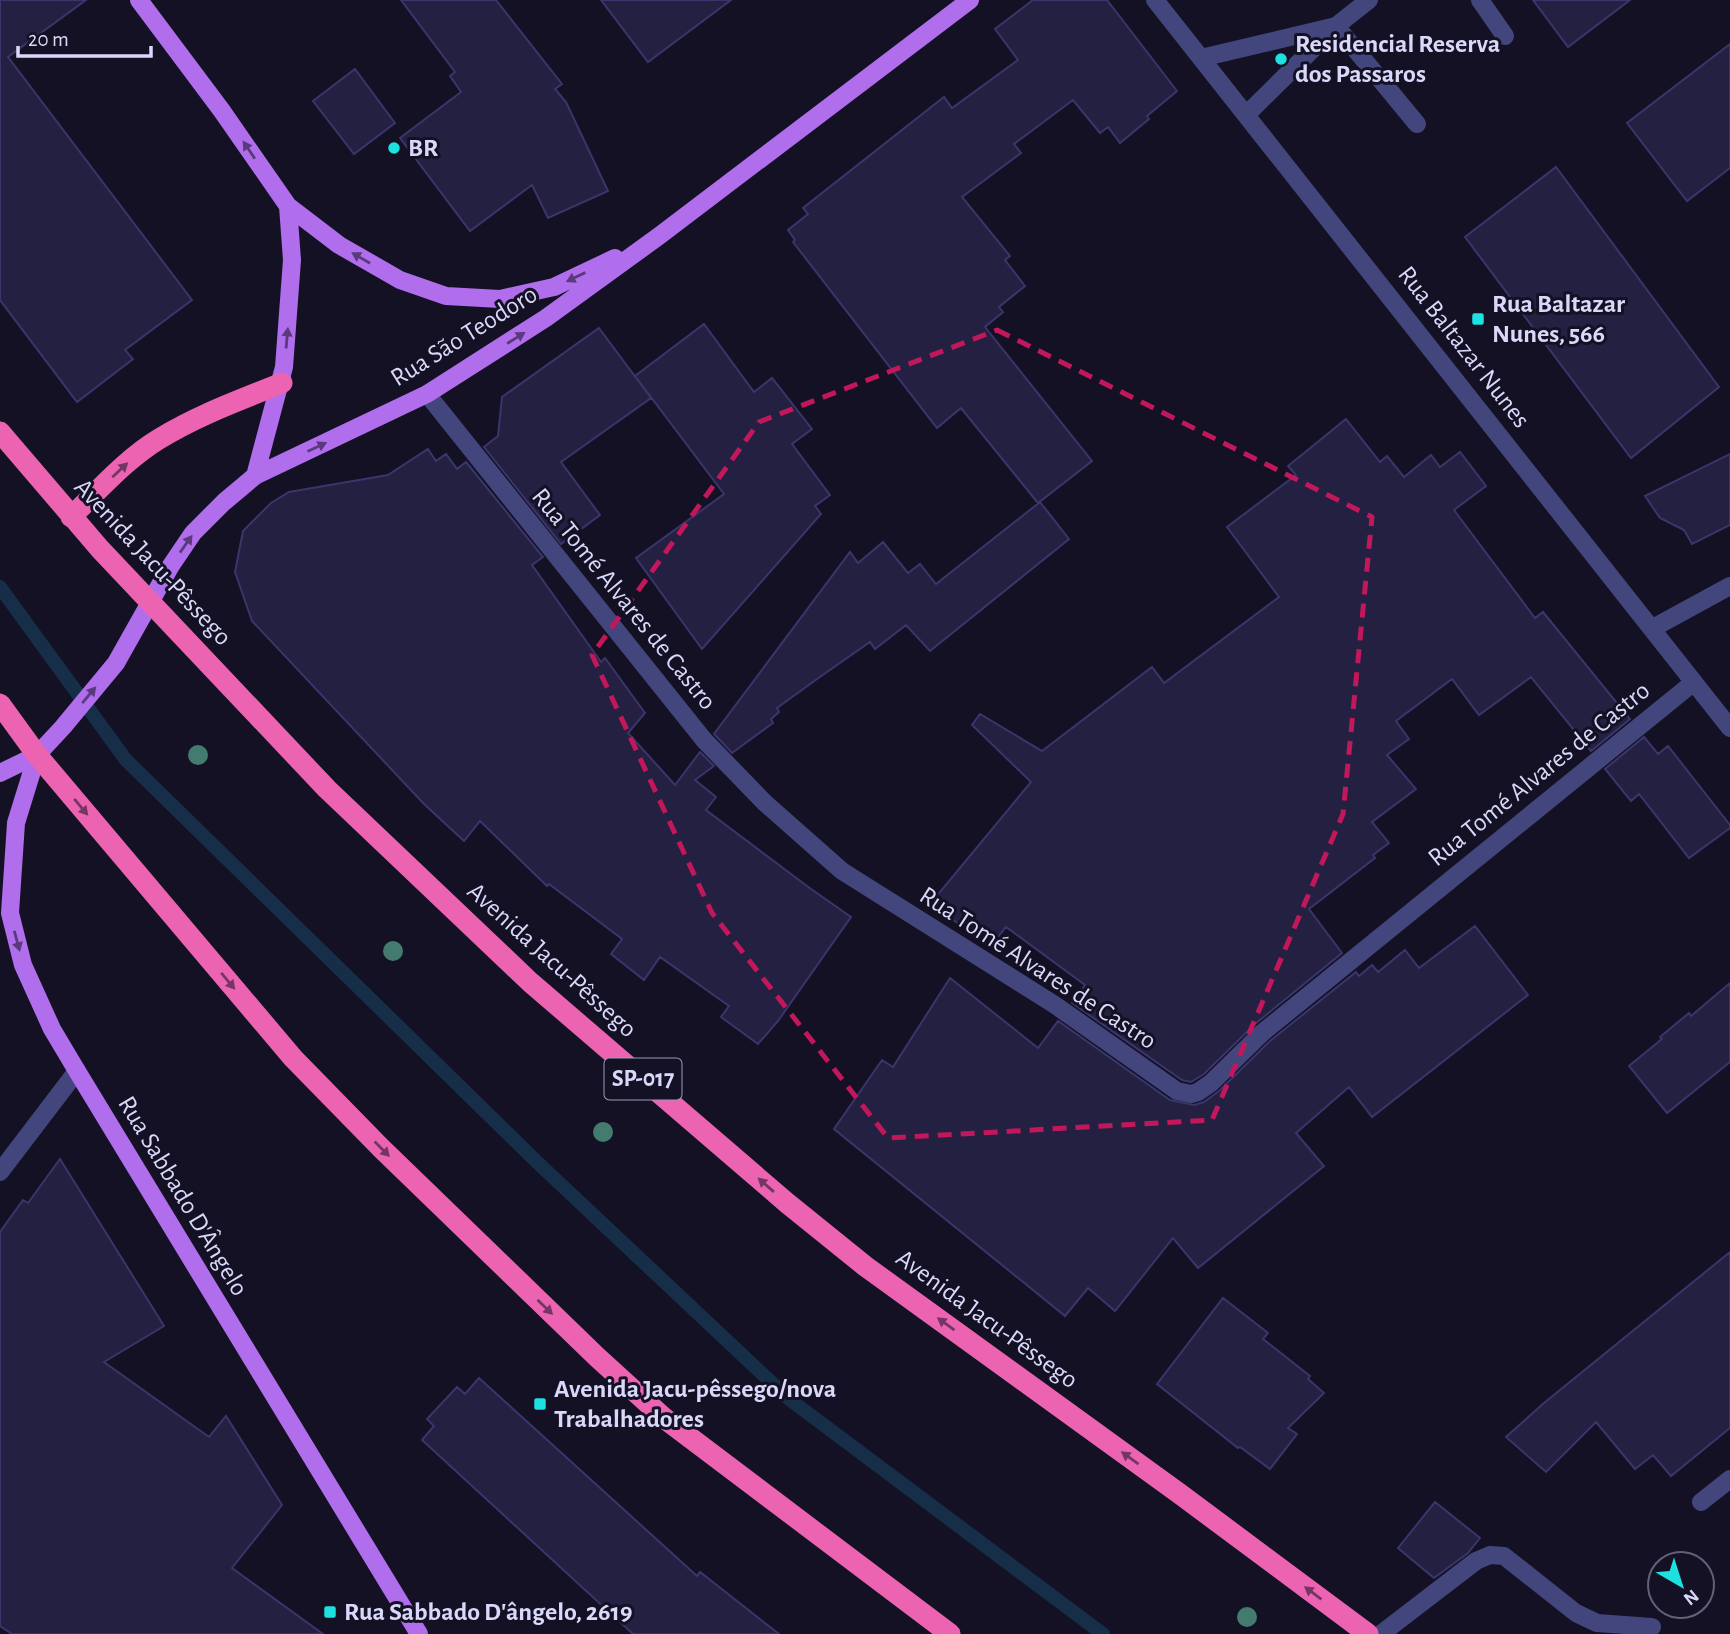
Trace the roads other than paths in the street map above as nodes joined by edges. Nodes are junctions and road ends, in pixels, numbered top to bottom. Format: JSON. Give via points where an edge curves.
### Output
{"nodes":[{"id":1,"x":139,"y":0,"type":"edge"},
{"id":2,"x":970,"y":0,"type":"edge"},
{"id":3,"x":1155,"y":0,"type":"edge"},
{"id":4,"x":1369,"y":0,"type":"edge"},
{"id":5,"x":1480,"y":0,"type":"edge"},
{"id":6,"x":1336,"y":26,"type":"junction"},
{"id":7,"x":1505,"y":36,"type":"dead end"},
{"id":8,"x":1201,"y":58,"type":"junction"},
{"id":9,"x":1246,"y":115,"type":"junction"},
{"id":10,"x":1418,"y":124,"type":"dead end"},
{"id":11,"x":288,"y":206,"type":"junction"},
{"id":12,"x":659,"y":236,"type":"junction"},
{"id":13,"x":282,"y":383,"type":"junction"},
{"id":14,"x":427,"y":394,"type":"junction"},
{"id":15,"x":0,"y":432,"type":"edge"},
{"id":16,"x":255,"y":476,"type":"junction"},
{"id":17,"x":71,"y":517,"type":"junction"},
{"id":18,"x":1730,"y":586,"type":"edge"},
{"id":19,"x":150,"y":601,"type":"junction"},
{"id":20,"x":1653,"y":628,"type":"junction"},
{"id":21,"x":1694,"y":682,"type":"junction"},
{"id":22,"x":0,"y":704,"type":"edge"},
{"id":23,"x":1730,"y":728,"type":"edge"},
{"id":24,"x":37,"y":755,"type":"junction"},
{"id":25,"x":0,"y":773,"type":"edge"},
{"id":26,"x":77,"y":1071,"type":"junction"},
{"id":27,"x":0,"y":1172,"type":"edge"},
{"id":28,"x":1730,"y":1479,"type":"edge"},
{"id":29,"x":1701,"y":1502,"type":"dead end"},
{"id":30,"x":1652,"y":1627,"type":"dead end"},
{"id":31,"x":419,"y":1634,"type":"edge"},
{"id":32,"x":950,"y":1634,"type":"edge"},
{"id":33,"x":1368,"y":1634,"type":"edge"},
{"id":34,"x":1381,"y":1634,"type":"edge"}],
"edges":[{"from":11,"to":1,"type":"main road","one_way":true},
{"from":2,"to":12,"type":"main road","name":"Rua São Teodoro"},
{"from":3,"to":8,"type":"street","name":"Rua Baltazar Nunes"},
{"from":4,"to":6,"type":"street"},
{"from":5,"to":7,"type":"street"},
{"from":6,"to":8,"type":"street"},
{"from":6,"to":9,"type":"street"},
{"from":6,"to":10,"type":"street"},
{"from":8,"to":9,"type":"street","name":"Rua Baltazar Nunes"},
{"from":9,"to":20,"type":"street","name":"Rua Baltazar Nunes"},
{"from":12,"to":11,"type":"main road","one_way":true,"via":[[554,287],[500,299],[446,296],[400,280],[339,245]]},
{"from":13,"to":11,"type":"main road","one_way":true,"via":[[292,260]]},
{"from":14,"to":12,"type":"main road","name":"Rua São Teodoro","one_way":true,"via":[[546,318]]},
{"from":13,"to":16,"type":"main road"},
{"from":17,"to":13,"type":"highway","one_way":true,"via":[[158,440],[197,417]]},
{"from":16,"to":14,"type":"main road","name":"Rua São Teodoro","one_way":true},
{"from":14,"to":21,"type":"street","name":"Rua Tomé Alvares de Castro","via":[[704,740],[765,803],[842,871],[1055,1005],[1177,1091],[1198,1093],[1211,1083],[1262,1033]]},
{"from":15,"to":17,"type":"highway","name":"Avenida Jacu-Pêssego","number":"SP-017"},
{"from":19,"to":16,"type":"main road","name":"Rua São Teodoro","one_way":true,"via":[[193,533]]},
{"from":17,"to":19,"type":"highway","name":"Avenida Jacu-Pêssego","number":"SP-017"},
{"from":18,"to":20,"type":"street"},
{"from":24,"to":19,"type":"main road","name":"Rua São Teodoro","one_way":true,"via":[[116,663]]},
{"from":33,"to":19,"type":"highway","name":"Avenida Jacu-Pêssego","number":"SP-017","one_way":true,"via":[[865,1266],[787,1203],[530,982],[327,789]]},
{"from":20,"to":21,"type":"street","name":"Rua Baltazar Nunes"},
{"from":21,"to":23,"type":"street","name":"Rua Baltazar Nunes"},
{"from":22,"to":24,"type":"highway"},
{"from":24,"to":25,"type":"main road"},
{"from":24,"to":26,"type":"main road","name":"Rua Sabbado D'Ângelo","one_way":true,"via":[[16,823],[10,913],[23,965]]},
{"from":24,"to":32,"type":"highway","one_way":true,"via":[[293,1058],[597,1357],[664,1418]]},
{"from":26,"to":27,"type":"street"},
{"from":26,"to":31,"type":"main road","name":"Rua Sabbado D'Ângelo"},
{"from":28,"to":29,"type":"street"},
{"from":30,"to":34,"type":"street","via":[[1597,1623],[1576,1614],[1504,1556],[1490,1555]]}]}
